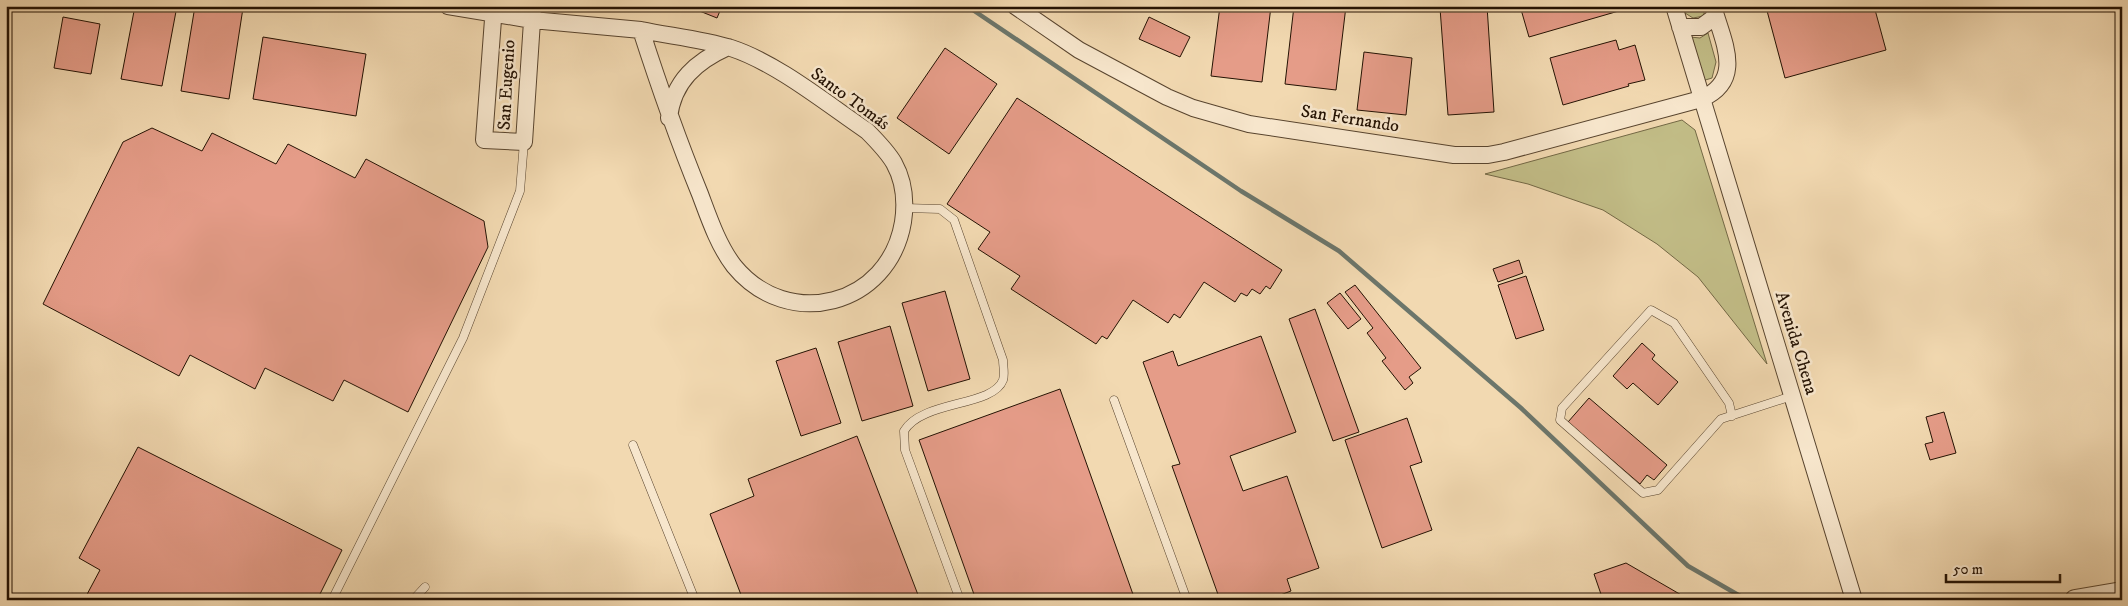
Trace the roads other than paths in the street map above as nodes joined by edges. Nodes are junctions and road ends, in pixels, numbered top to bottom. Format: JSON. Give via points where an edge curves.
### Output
{"nodes":[{"id":1,"x":448,"y":6,"type":"edge"},
{"id":2,"x":1015,"y":6,"type":"edge"},
{"id":3,"x":1674,"y":6,"type":"edge"},
{"id":4,"x":493,"y":10,"type":"edge"},
{"id":5,"x":1715,"y":11,"type":"edge"},
{"id":6,"x":532,"y":13,"type":"edge"},
{"id":7,"x":1680,"y":27,"type":"junction"},
{"id":8,"x":641,"y":30,"type":"junction"},
{"id":9,"x":728,"y":47,"type":"junction"},
{"id":10,"x":1701,"y":99,"type":"junction"},
{"id":11,"x":669,"y":119,"type":"junction"},
{"id":12,"x":524,"y":142,"type":"junction"},
{"id":13,"x":905,"y":208,"type":"junction"},
{"id":14,"x":1792,"y":396,"type":"junction"},
{"id":15,"x":1114,"y":400,"type":"dead end"},
{"id":16,"x":1732,"y":416,"type":"junction"},
{"id":17,"x":633,"y":445,"type":"dead end"},
{"id":18,"x":425,"y":587,"type":"dead end"},
{"id":19,"x":2122,"y":592,"type":"edge"},
{"id":20,"x":332,"y":600,"type":"edge"},
{"id":21,"x":413,"y":600,"type":"edge"},
{"id":22,"x":695,"y":600,"type":"edge"},
{"id":23,"x":960,"y":600,"type":"edge"},
{"id":24,"x":1187,"y":600,"type":"edge"},
{"id":25,"x":1854,"y":600,"type":"edge"},
{"id":26,"x":2075,"y":600,"type":"edge"}],
"edges":[{"from":1,"to":4,"type":"street","name":"Santo Tomás"},
{"from":2,"to":10,"type":"street","name":"San Fernando","via":[[1079,50],[1194,108],[1249,124],[1454,155],[1504,152]]},
{"from":3,"to":7,"type":"street","name":"Avenida Chena"},
{"from":4,"to":6,"type":"street","name":"Santo Tomás"},
{"from":4,"to":12,"type":"street","name":"San Eugenio","via":[[484,140]]},
{"from":5,"to":7,"type":"street","via":[[1701,26]]},
{"from":5,"to":10,"type":"street","via":[[1728,70],[1718,90]]},
{"from":6,"to":8,"type":"street","name":"Santo Tomás"},
{"from":6,"to":12,"type":"street","name":"San Eugenio"},
{"from":7,"to":10,"type":"street","name":"Avenida Chena"},
{"from":8,"to":9,"type":"street","name":"Santo Tomás"},
{"from":8,"to":11,"type":"street","name":"Santo Tomás"},
{"from":9,"to":11,"type":"street","via":[[697,64],[682,82],[671,104]]},
{"from":9,"to":13,"type":"street","name":"Santo Tomás","via":[[771,67],[867,131],[895,164]]},
{"from":10,"to":14,"type":"street","name":"Avenida Chena"},
{"from":11,"to":13,"type":"street","name":"Santo Tomás","via":[[727,256],[745,277],[770,296],[817,304],[859,290],[892,255],[899,240]]},
{"from":12,"to":20,"type":"lane","via":[[520,191],[463,338]]},
{"from":13,"to":23,"type":"lane","via":[[940,209],[954,220],[1003,360],[1003,380],[998,388],[917,416],[904,431],[904,450]]},
{"from":14,"to":16,"type":"lane"},
{"from":14,"to":25,"type":"street","name":"Avenida Chena"},
{"from":15,"to":24,"type":"lane"},
{"from":16,"to":16,"type":"lane","via":[[1721,420],[1658,490],[1643,493],[1560,420],[1562,408],[1651,310],[1674,323],[1730,403]]},
{"from":17,"to":22,"type":"lane"},
{"from":18,"to":21,"type":"lane"},
{"from":19,"to":26,"type":"street"}]}
